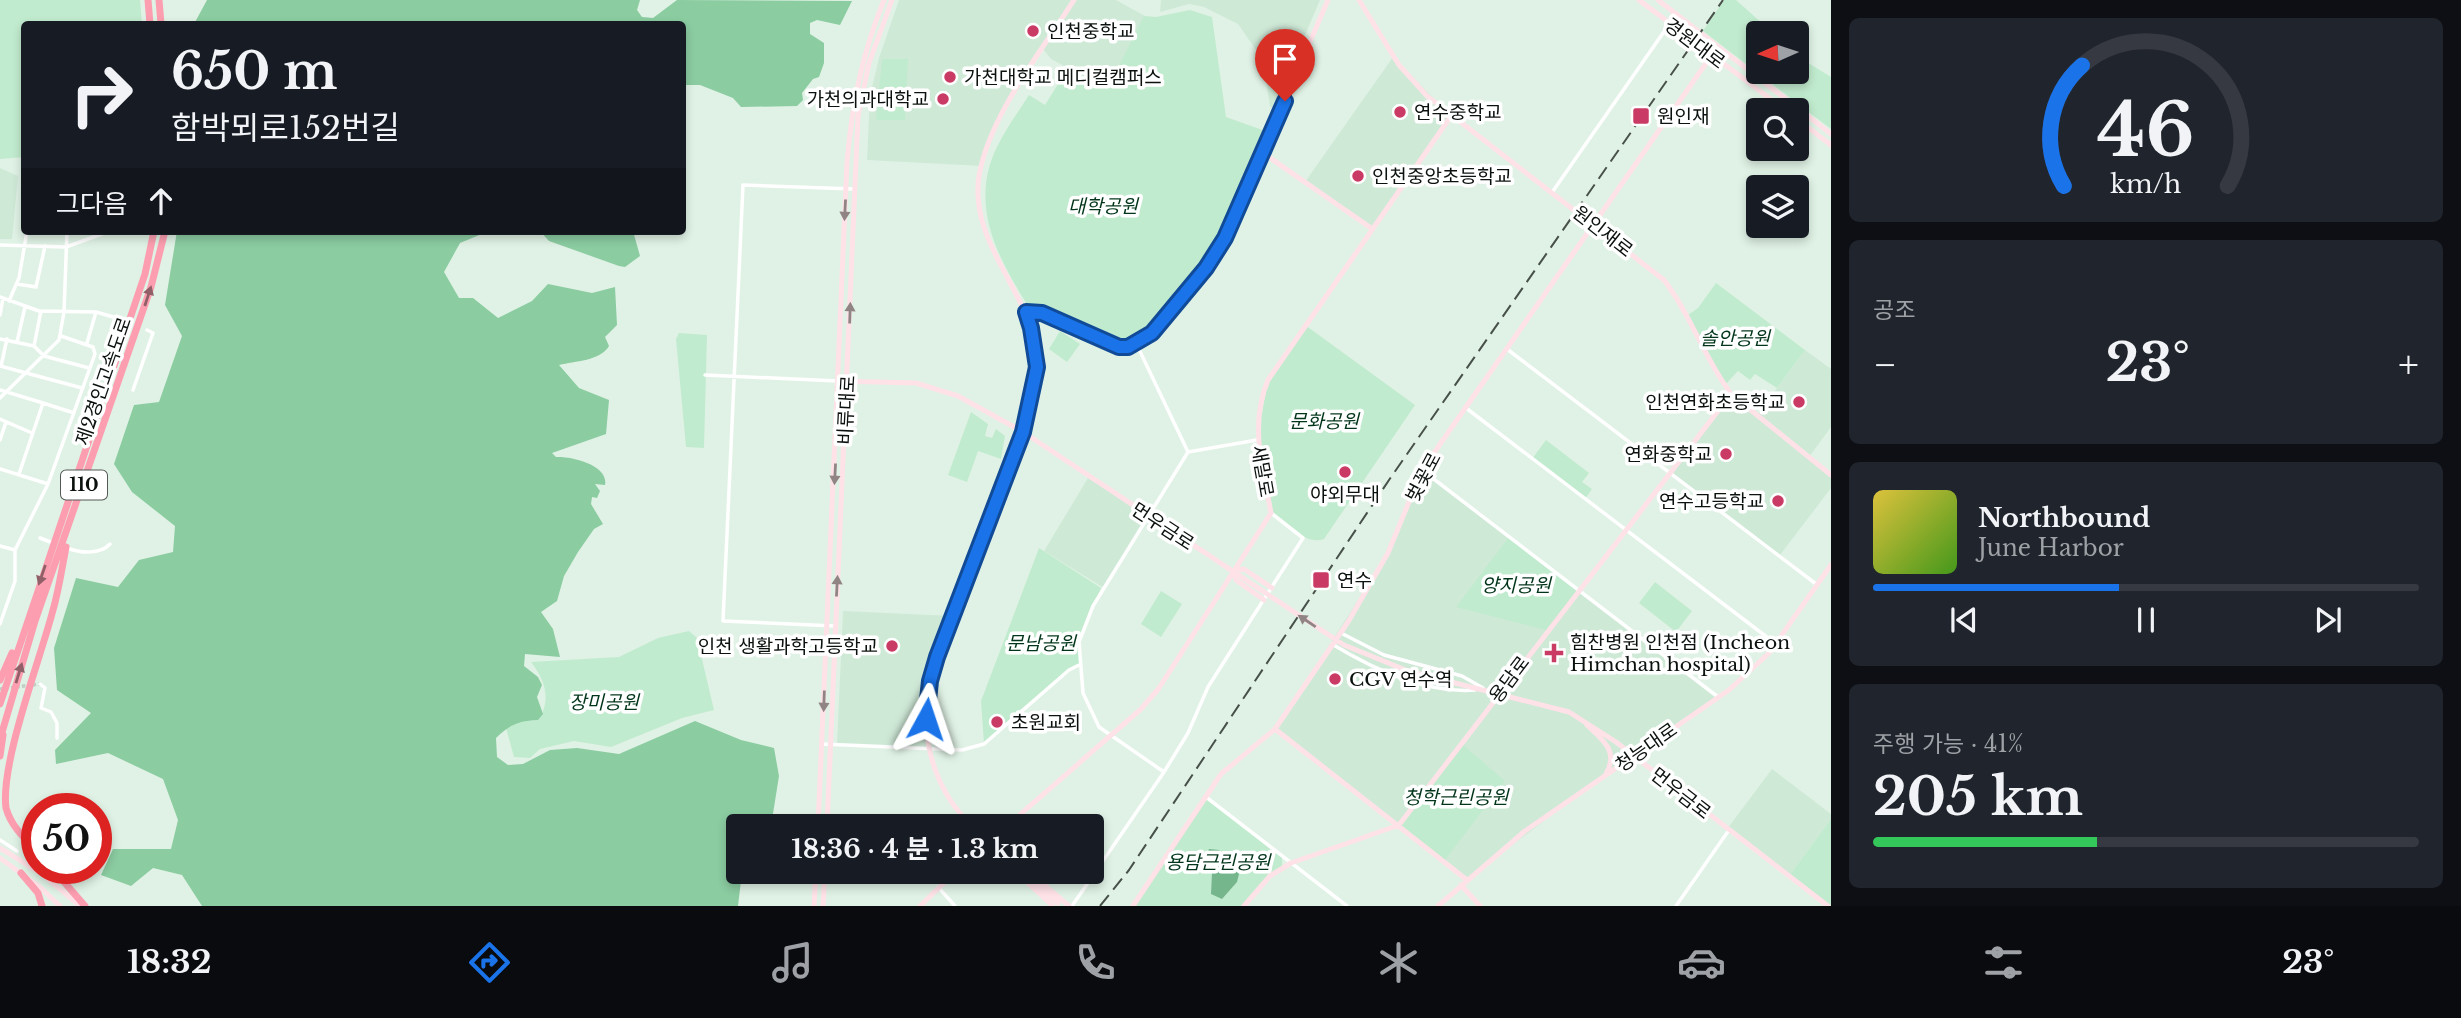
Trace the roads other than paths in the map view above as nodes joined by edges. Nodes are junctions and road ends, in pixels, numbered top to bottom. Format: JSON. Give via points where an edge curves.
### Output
{"nodes":[{"id":1,"x":149,"y":0,"type":"edge"},
{"id":2,"x":159,"y":0,"type":"edge"},
{"id":3,"x":884,"y":0,"type":"edge"},
{"id":4,"x":892,"y":0,"type":"edge"},
{"id":5,"x":1074,"y":0,"type":"edge"},
{"id":6,"x":1328,"y":0,"type":"edge"},
{"id":7,"x":1359,"y":0,"type":"edge"},
{"id":8,"x":1639,"y":0,"type":"edge"},
{"id":9,"x":1658,"y":0,"type":"edge"},
{"id":10,"x":150,"y":21,"type":"edge"},
{"id":11,"x":160,"y":21,"type":"edge"},
{"id":12,"x":1670,"y":23,"type":"junction"},
{"id":13,"x":1718,"y":46,"type":"junction"},
{"id":14,"x":1712,"y":55,"type":"junction"},
{"id":15,"x":1769,"y":98,"type":"edge"},
{"id":16,"x":1451,"y":116,"type":"junction"},
{"id":17,"x":1809,"y":128,"type":"edge"},
{"id":18,"x":1831,"y":134,"type":"edge"},
{"id":19,"x":1831,"y":145,"type":"edge"},
{"id":20,"x":1263,"y":153,"type":"junction"},
{"id":21,"x":846,"y":188,"type":"junction"},
{"id":22,"x":854,"y":189,"type":"junction"},
{"id":23,"x":1553,"y":191,"type":"junction"},
{"id":24,"x":1594,"y":224,"type":"junction"},
{"id":25,"x":1371,"y":228,"type":"junction"},
{"id":26,"x":27,"y":235,"type":"edge"},
{"id":27,"x":67,"y":235,"type":"edge"},
{"id":28,"x":93,"y":235,"type":"edge"},
{"id":29,"x":153,"y":235,"type":"edge"},
{"id":30,"x":164,"y":235,"type":"edge"},
{"id":31,"x":0,"y":245,"type":"edge"},
{"id":32,"x":26,"y":246,"type":"junction"},
{"id":33,"x":45,"y":246,"type":"junction"},
{"id":34,"x":66,"y":247,"type":"junction"},
{"id":35,"x":18,"y":284,"type":"junction"},
{"id":36,"x":2,"y":298,"type":"edge"},
{"id":37,"x":9,"y":301,"type":"junction"},
{"id":38,"x":25,"y":307,"type":"junction"},
{"id":39,"x":64,"y":310,"type":"junction"},
{"id":40,"x":41,"y":311,"type":"junction"},
{"id":41,"x":96,"y":312,"type":"junction"},
{"id":42,"x":1026,"y":312,"type":"junction"},
{"id":43,"x":0,"y":315,"type":"edge"},
{"id":44,"x":124,"y":320,"type":"dead end"},
{"id":45,"x":147,"y":330,"type":"dead end"},
{"id":46,"x":61,"y":336,"type":"junction"},
{"id":47,"x":0,"y":338,"type":"edge"},
{"id":48,"x":7,"y":339,"type":"junction"},
{"id":49,"x":17,"y":342,"type":"junction"},
{"id":50,"x":1136,"y":343,"type":"junction"},
{"id":51,"x":86,"y":344,"type":"junction"},
{"id":52,"x":34,"y":346,"type":"junction"},
{"id":53,"x":1507,"y":349,"type":"junction"},
{"id":54,"x":44,"y":356,"type":"junction"},
{"id":55,"x":1,"y":366,"type":"edge"},
{"id":56,"x":90,"y":369,"type":"junction"},
{"id":57,"x":29,"y":372,"type":"junction"},
{"id":58,"x":705,"y":375,"type":"dead end"},
{"id":59,"x":734,"y":376,"type":"junction"},
{"id":60,"x":839,"y":381,"type":"junction"},
{"id":61,"x":848,"y":382,"type":"junction"},
{"id":62,"x":83,"y":388,"type":"junction"},
{"id":63,"x":0,"y":390,"type":"edge"},
{"id":64,"x":133,"y":390,"type":"dead end"},
{"id":65,"x":8,"y":391,"type":"junction"},
{"id":66,"x":1731,"y":394,"type":"junction"},
{"id":67,"x":0,"y":398,"type":"edge"},
{"id":68,"x":43,"y":403,"type":"junction"},
{"id":69,"x":1466,"y":408,"type":"junction"},
{"id":70,"x":74,"y":413,"type":"junction"},
{"id":71,"x":0,"y":419,"type":"edge"},
{"id":72,"x":6,"y":422,"type":"junction"},
{"id":73,"x":1023,"y":432,"type":"junction"},
{"id":74,"x":32,"y":433,"type":"junction"},
{"id":75,"x":0,"y":440,"type":"edge"},
{"id":76,"x":1257,"y":440,"type":"junction"},
{"id":77,"x":1188,"y":452,"type":"junction"},
{"id":78,"x":0,"y":469,"type":"edge"},
{"id":79,"x":1422,"y":470,"type":"junction"},
{"id":80,"x":1669,"y":471,"type":"junction"},
{"id":81,"x":19,"y":475,"type":"junction"},
{"id":82,"x":1831,"y":475,"type":"edge"},
{"id":83,"x":48,"y":484,"type":"junction"},
{"id":84,"x":1271,"y":513,"type":"junction"},
{"id":85,"x":1148,"y":516,"type":"junction"},
{"id":86,"x":70,"y":525,"type":"junction"},
{"id":87,"x":1625,"y":530,"type":"junction"},
{"id":88,"x":40,"y":538,"type":"dead end"},
{"id":89,"x":110,"y":544,"type":"dead end"},
{"id":90,"x":0,"y":547,"type":"edge"},
{"id":91,"x":15,"y":550,"type":"junction"},
{"id":92,"x":1831,"y":565,"type":"edge"},
{"id":93,"x":1234,"y":571,"type":"junction"},
{"id":94,"x":1816,"y":584,"type":"junction"},
{"id":95,"x":1272,"y":588,"type":"junction"},
{"id":96,"x":1577,"y":590,"type":"junction"},
{"id":97,"x":1264,"y":600,"type":"junction"},
{"id":98,"x":30,"y":610,"type":"junction"},
{"id":99,"x":0,"y":623,"type":"edge"},
{"id":100,"x":826,"y":626,"type":"junction"},
{"id":101,"x":835,"y":626,"type":"junction"},
{"id":102,"x":1340,"y":632,"type":"junction"},
{"id":103,"x":1332,"y":644,"type":"junction"},
{"id":104,"x":1776,"y":644,"type":"junction"},
{"id":105,"x":1079,"y":665,"type":"junction"},
{"id":106,"x":0,"y":680,"type":"edge"},
{"id":107,"x":40,"y":684,"type":"dead end"},
{"id":108,"x":1484,"y":689,"type":"junction"},
{"id":109,"x":1498,"y":692,"type":"junction"},
{"id":110,"x":1718,"y":697,"type":"junction"},
{"id":111,"x":0,"y":704,"type":"edge"},
{"id":112,"x":1579,"y":718,"type":"junction"},
{"id":113,"x":4,"y":725,"type":"junction"},
{"id":114,"x":1275,"y":729,"type":"junction"},
{"id":115,"x":1109,"y":737,"type":"junction"},
{"id":116,"x":0,"y":738,"type":"edge"},
{"id":117,"x":57,"y":738,"type":"dead end"},
{"id":118,"x":822,"y":744,"type":"junction"},
{"id":119,"x":830,"y":744,"type":"junction"},
{"id":120,"x":929,"y":748,"type":"junction"},
{"id":121,"x":0,"y":756,"type":"edge"},
{"id":122,"x":1632,"y":756,"type":"junction"},
{"id":123,"x":1164,"y":772,"type":"junction"},
{"id":124,"x":1605,"y":776,"type":"junction"},
{"id":125,"x":1206,"y":797,"type":"junction"},
{"id":126,"x":819,"y":814,"type":"edge"},
{"id":127,"x":827,"y":814,"type":"edge"},
{"id":128,"x":963,"y":814,"type":"edge"},
{"id":129,"x":1021,"y":814,"type":"edge"},
{"id":130,"x":1399,"y":825,"type":"junction"},
{"id":131,"x":1729,"y":830,"type":"junction"},
{"id":132,"x":21,"y":831,"type":"edge"},
{"id":133,"x":0,"y":840,"type":"edge"},
{"id":134,"x":0,"y":848,"type":"edge"},
{"id":135,"x":18,"y":851,"type":"dead end"},
{"id":136,"x":0,"y":858,"type":"edge"},
{"id":137,"x":1291,"y":863,"type":"junction"},
{"id":138,"x":21,"y":873,"type":"edge"},
{"id":139,"x":1467,"y":880,"type":"junction"},
{"id":140,"x":31,"y":884,"type":"edge"},
{"id":141,"x":34,"y":884,"type":"edge"},
{"id":142,"x":65,"y":884,"type":"edge"},
{"id":143,"x":815,"y":884,"type":"edge"},
{"id":144,"x":824,"y":884,"type":"edge"},
{"id":145,"x":941,"y":884,"type":"edge"},
{"id":146,"x":1031,"y":884,"type":"edge"},
{"id":147,"x":1034,"y":884,"type":"edge"},
{"id":148,"x":1043,"y":884,"type":"edge"},
{"id":149,"x":1461,"y":885,"type":"junction"},
{"id":150,"x":938,"y":887,"type":"junction"},
{"id":151,"x":1055,"y":904,"type":"edge"},
{"id":152,"x":42,"y":906,"type":"edge"},
{"id":153,"x":60,"y":906,"type":"edge"},
{"id":154,"x":82,"y":906,"type":"edge"},
{"id":155,"x":814,"y":906,"type":"edge"},
{"id":156,"x":823,"y":906,"type":"edge"},
{"id":157,"x":920,"y":906,"type":"edge"},
{"id":158,"x":955,"y":906,"type":"edge"},
{"id":159,"x":1070,"y":906,"type":"edge"},
{"id":160,"x":1133,"y":906,"type":"edge"},
{"id":161,"x":1244,"y":906,"type":"edge"},
{"id":162,"x":1347,"y":906,"type":"edge"},
{"id":163,"x":1438,"y":906,"type":"edge"},
{"id":164,"x":1480,"y":906,"type":"edge"},
{"id":165,"x":1675,"y":906,"type":"edge"},
{"id":166,"x":1828,"y":906,"type":"edge"}],
"edges":[{"from":1,"to":10,"type":"highway"},
{"from":2,"to":11,"type":"highway"},
{"from":3,"to":21,"type":"main road","name":"비류대로","via":[[862,58],[851,107]]},
{"from":4,"to":22,"type":"main road","name":"비류대로","via":[[860,98]]},
{"from":5,"to":42,"type":"main road","via":[[998,121],[979,177],[984,233]]},
{"from":6,"to":20,"type":"main road"},
{"from":7,"to":16,"type":"main road","name":"원인재로","via":[[1398,65]]},
{"from":8,"to":12,"type":"main road","name":"경원대로"},
{"from":9,"to":13,"type":"main road","name":"경원대로"},
{"from":12,"to":14,"type":"main road","name":"경원대로"},
{"from":12,"to":23,"type":"street"},
{"from":13,"to":14,"type":"main road","name":"벚꽃로"},
{"from":13,"to":18,"type":"main road","name":"경원대로"},
{"from":14,"to":15,"type":"main road","name":"경원대로"},
{"from":14,"to":24,"type":"main road","name":"벚꽃로"},
{"from":16,"to":23,"type":"main road","name":"원인재로"},
{"from":16,"to":25,"type":"main road","name":"새말로"},
{"from":17,"to":19,"type":"main road"},
{"from":20,"to":25,"type":"main road"},
{"from":20,"to":50,"type":"main road","via":[[1225,238],[1206,268],[1152,333]]},
{"from":21,"to":22,"type":"street"},
{"from":21,"to":59,"type":"street","via":[[743,185]]},
{"from":21,"to":60,"type":"main road","name":"비류대로","one_way":true},
{"from":61,"to":22,"type":"main road","name":"비류대로","one_way":true},
{"from":23,"to":24,"type":"main road","name":"원인재로"},
{"from":24,"to":53,"type":"main road","name":"벚꽃로"},
{"from":24,"to":66,"type":"main road","name":"원인재로","via":[[1664,280],[1683,305]]},
{"from":25,"to":76,"type":"main road","name":"새말로","via":[[1268,380],[1257,414]]},
{"from":26,"to":32,"type":"street"},
{"from":27,"to":34,"type":"street"},
{"from":28,"to":34,"type":"street"},
{"from":29,"to":98,"type":"highway","name":"제2경인고속도로","number":"110","one_way":true,"via":[[145,274]]},
{"from":86,"to":30,"type":"highway","name":"제2경인고속도로","number":"110","one_way":true,"via":[[151,287]]},
{"from":31,"to":32,"type":"street"},
{"from":32,"to":33,"type":"street"},
{"from":32,"to":35,"type":"street"},
{"from":33,"to":34,"type":"street"},
{"from":33,"to":35,"type":"street","via":[[36,287]]},
{"from":34,"to":39,"type":"street"},
{"from":35,"to":37,"type":"street"},
{"from":36,"to":37,"type":"street"},
{"from":36,"to":43,"type":"street"},
{"from":37,"to":38,"type":"street"},
{"from":38,"to":40,"type":"street"},
{"from":38,"to":49,"type":"street"},
{"from":39,"to":40,"type":"street"},
{"from":39,"to":41,"type":"street"},
{"from":39,"to":46,"type":"street"},
{"from":40,"to":52,"type":"street"},
{"from":41,"to":44,"type":"street"},
{"from":41,"to":51,"type":"street"},
{"from":42,"to":50,"type":"main road","via":[[1042,313],[1119,347]]},
{"from":42,"to":73,"type":"main road","via":[[1037,367]]},
{"from":45,"to":64,"type":"street","via":[[153,333]]},
{"from":46,"to":51,"type":"street"},
{"from":46,"to":54,"type":"street"},
{"from":47,"to":48,"type":"street"},
{"from":48,"to":49,"type":"street"},
{"from":48,"to":55,"type":"street"},
{"from":49,"to":52,"type":"street"},
{"from":50,"to":77,"type":"street"},
{"from":51,"to":56,"type":"street","via":[[96,354]]},
{"from":52,"to":54,"type":"street"},
{"from":53,"to":69,"type":"main road","name":"벚꽃로"},
{"from":53,"to":80,"type":"street"},
{"from":54,"to":56,"type":"street"},
{"from":54,"to":57,"type":"street"},
{"from":55,"to":57,"type":"street"},
{"from":56,"to":62,"type":"street"},
{"from":57,"to":62,"type":"street"},
{"from":57,"to":65,"type":"street"},
{"from":58,"to":59,"type":"street"},
{"from":59,"to":60,"type":"street"},
{"from":59,"to":100,"type":"street","via":[[723,621]]},
{"from":60,"to":61,"type":"main road","name":"먼우금로"},
{"from":60,"to":100,"type":"main road","name":"비류대로","one_way":true},
{"from":61,"to":73,"type":"main road","name":"먼우금로","via":[[909,382],[934,387]]},
{"from":101,"to":61,"type":"main road","name":"비류대로","one_way":true},
{"from":62,"to":70,"type":"street"},
{"from":63,"to":65,"type":"street"},
{"from":65,"to":67,"type":"street"},
{"from":65,"to":68,"type":"street"},
{"from":66,"to":80,"type":"main road","name":"용담로"},
{"from":66,"to":82,"type":"main road","name":"원인재로"},
{"from":68,"to":70,"type":"street"},
{"from":68,"to":74,"type":"street"},
{"from":69,"to":79,"type":"main road","name":"벚꽃로"},
{"from":69,"to":87,"type":"street"},
{"from":70,"to":83,"type":"street"},
{"from":71,"to":72,"type":"street"},
{"from":72,"to":74,"type":"street"},
{"from":72,"to":75,"type":"street"},
{"from":73,"to":85,"type":"main road","name":"먼우금로"},
{"from":73,"to":120,"type":"main road","via":[[930,681],[926,710]]},
{"from":74,"to":81,"type":"street"},
{"from":76,"to":77,"type":"street"},
{"from":76,"to":84,"type":"main road","name":"새말로"},
{"from":77,"to":85,"type":"street"},
{"from":78,"to":81,"type":"street"},
{"from":79,"to":96,"type":"street"},
{"from":79,"to":102,"type":"main road","name":"벚꽃로","via":[[1388,553]]},
{"from":80,"to":87,"type":"main road","name":"용담로"},
{"from":80,"to":94,"type":"street"},
{"from":81,"to":83,"type":"street"},
{"from":83,"to":91,"type":"street"},
{"from":84,"to":93,"type":"main road","name":"새말로"},
{"from":84,"to":95,"type":"street","via":[[1304,537]]},
{"from":85,"to":93,"type":"main road","name":"먼우금로"},
{"from":85,"to":105,"type":"street","via":[[1090,612],[1079,642]]},
{"from":113,"to":86,"type":"highway","name":"제2경인고속도로","number":"110","one_way":true},
{"from":86,"to":132,"type":"highway","via":[[54,610],[5,780],[9,816]]},
{"from":87,"to":96,"type":"main road","name":"용담로"},
{"from":87,"to":104,"type":"street"},
{"from":88,"to":89,"type":"street","via":[[78,552],[105,549]]},
{"from":90,"to":91,"type":"street"},
{"from":91,"to":99,"type":"street","via":[[15,581]]},
{"from":92,"to":94,"type":"main road","name":"청능대로"},
{"from":93,"to":95,"type":"main road","via":[[1244,569]]},
{"from":93,"to":97,"type":"main road","via":[[1236,580]]},
{"from":108,"to":93,"type":"main road","name":"먼우금로","one_way":true,"via":[[1399,668],[1355,650]]},
{"from":93,"to":115,"type":"main road","name":"새말로","via":[[1159,688]]},
{"from":94,"to":104,"type":"main road","name":"청능대로"},
{"from":95,"to":97,"type":"street"},
{"from":96,"to":109,"type":"main road","name":"용담로"},
{"from":96,"to":110,"type":"street"},
{"from":97,"to":123,"type":"street","via":[[1209,687]]},
{"from":98,"to":106,"type":"highway"},
{"from":98,"to":111,"type":"highway","name":"제2경인고속도로","number":"110"},
{"from":100,"to":101,"type":"street"},
{"from":100,"to":118,"type":"main road","name":"비류대로","one_way":true},
{"from":101,"to":119,"type":"main road","name":"비류대로"},
{"from":102,"to":103,"type":"main road","name":"벚꽃로"},
{"from":102,"to":108,"type":"street","name":"먼우금로","via":[[1384,655],[1462,676]]},
{"from":103,"to":108,"type":"street","name":"먼우금로","via":[[1385,672],[1458,691]]},
{"from":103,"to":114,"type":"main road","name":"벚꽃로"},
{"from":104,"to":110,"type":"main road","name":"청능대로"},
{"from":105,"to":115,"type":"street","via":[[1083,693]]},
{"from":105,"to":120,"type":"street","via":[[984,744],[962,750]]},
{"from":107,"to":117,"type":"street","via":[[46,688],[41,708],[51,712],[57,723]]},
{"from":108,"to":109,"type":"main road","name":"먼우금로"},
{"from":109,"to":112,"type":"main road","name":"먼우금로"},
{"from":109,"to":130,"type":"main road","name":"용담로"},
{"from":110,"to":122,"type":"main road","name":"청능대로"},
{"from":112,"to":122,"type":"main road","name":"먼우금로"},
{"from":112,"to":124,"type":"main road","via":[[1610,749]]},
{"from":113,"to":116,"type":"highway","name":"제2경인고속도로","number":"110"},
{"from":113,"to":121,"type":"highway"},
{"from":114,"to":125,"type":"main road","name":"벚꽃로","via":[[1221,774]]},
{"from":114,"to":130,"type":"main road"},
{"from":115,"to":123,"type":"street"},
{"from":115,"to":129,"type":"main road","name":"새말로"},
{"from":118,"to":119,"type":"street"},
{"from":118,"to":126,"type":"main road","name":"비류대로"},
{"from":119,"to":120,"type":"street"},
{"from":119,"to":127,"type":"main road","name":"비류대로"},
{"from":120,"to":128,"type":"main road","via":[[943,789]]},
{"from":122,"to":124,"type":"main road","name":"청능대로"},
{"from":122,"to":131,"type":"main road","name":"먼우금로"},
{"from":123,"to":159,"type":"street"},
{"from":124,"to":139,"type":"main road","name":"청능대로","via":[[1525,831]]},
{"from":125,"to":137,"type":"street"},
{"from":125,"to":160,"type":"main road","name":"벚꽃로"},
{"from":130,"to":137,"type":"main road"},
{"from":130,"to":139,"type":"main road"},
{"from":131,"to":165,"type":"street"},
{"from":131,"to":166,"type":"main road","name":"먼우금로"},
{"from":133,"to":135,"type":"street"},
{"from":134,"to":154,"type":"main road"},
{"from":136,"to":138,"type":"main road"},
{"from":137,"to":161,"type":"main road","via":[[1270,876]]},
{"from":137,"to":162,"type":"street"},
{"from":139,"to":149,"type":"main road","name":"청능대로"},
{"from":140,"to":152,"type":"highway"},
{"from":141,"to":153,"type":"main road"},
{"from":142,"to":154,"type":"highway"},
{"from":143,"to":155,"type":"main road"},
{"from":144,"to":156,"type":"main road"},
{"from":145,"to":150,"type":"main road"},
{"from":146,"to":151,"type":"main road"},
{"from":147,"to":151,"type":"main road"},
{"from":148,"to":159,"type":"main road"},
{"from":149,"to":163,"type":"main road","name":"청능대로"},
{"from":149,"to":164,"type":"main road"},
{"from":150,"to":157,"type":"main road"},
{"from":150,"to":158,"type":"street"}]}
